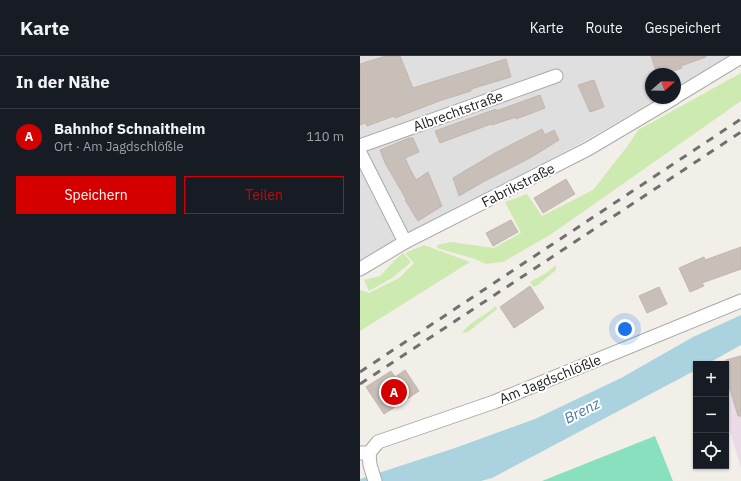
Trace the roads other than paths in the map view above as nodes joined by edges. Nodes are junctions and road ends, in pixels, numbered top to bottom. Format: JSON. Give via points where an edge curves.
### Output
{"nodes":[{"id":1,"x":741,"y":57,"type":"edge"},
{"id":2,"x":556,"y":76,"type":"dead end"},
{"id":3,"x":681,"y":94,"type":"edge"},
{"id":4,"x":664,"y":104,"type":"edge"},
{"id":5,"x":360,"y":146,"type":"edge"},
{"id":6,"x":360,"y":153,"type":"edge"},
{"id":7,"x":364,"y":169,"type":"edge"},
{"id":8,"x":405,"y":242,"type":"junction"},
{"id":9,"x":360,"y":269,"type":"edge"},
{"id":10,"x":741,"y":301,"type":"edge"},
{"id":11,"x":366,"y":457,"type":"edge"},
{"id":12,"x":375,"y":481,"type":"edge"}],
"edges":[{"from":1,"to":3,"type":"street","name":"Fabrikstraße"},
{"from":2,"to":5,"type":"street","name":"Albrechtstraße"},
{"from":4,"to":8,"type":"street","name":"Fabrikstraße","via":[[588,149]]},
{"from":6,"to":7,"type":"street"},
{"from":7,"to":8,"type":"street"},
{"from":8,"to":9,"type":"street","name":"Fabrikstraße"},
{"from":10,"to":11,"type":"street","name":"Am Jagdschlößle","via":[[494,402],[378,442]]},
{"from":11,"to":12,"type":"street"}]}
